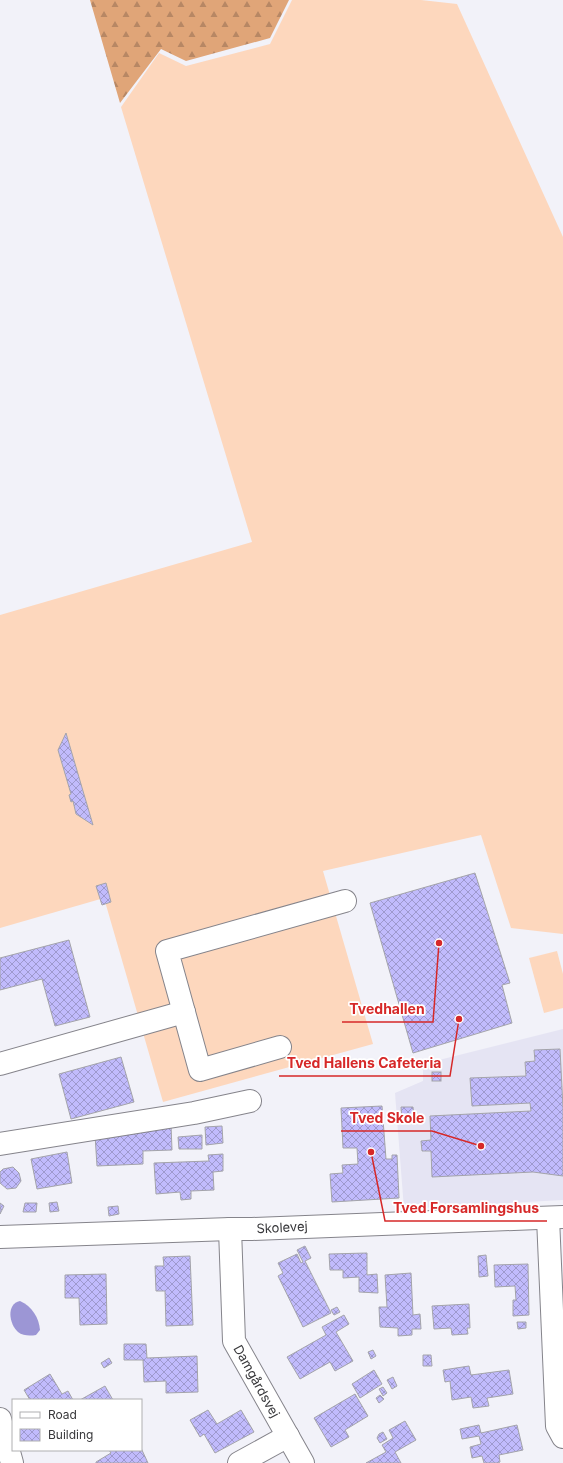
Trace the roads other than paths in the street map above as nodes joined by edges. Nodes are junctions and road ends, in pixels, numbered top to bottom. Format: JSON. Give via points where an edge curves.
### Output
{"nodes":[{"id":1,"x":345,"y":901,"type":"dead end"},
{"id":2,"x":184,"y":1012,"type":"junction"},
{"id":3,"x":280,"y":1047,"type":"dead end"},
{"id":4,"x":0,"y":1064,"type":"edge"},
{"id":5,"x":250,"y":1101,"type":"dead end"},
{"id":6,"x":0,"y":1144,"type":"edge"},
{"id":7,"x":556,"y":1217,"type":"edge"},
{"id":8,"x":230,"y":1229,"type":"junction"},
{"id":9,"x":0,"y":1237,"type":"edge"},
{"id":10,"x":0,"y":1418,"type":"edge"},
{"id":11,"x":288,"y":1436,"type":"junction"},
{"id":12,"x":563,"y":1437,"type":"edge"},
{"id":13,"x":12,"y":1463,"type":"edge"},
{"id":14,"x":239,"y":1463,"type":"edge"},
{"id":15,"x":303,"y":1463,"type":"edge"}],
"edges":[{"from":1,"to":2,"type":"street","via":[[167,951]]},
{"from":2,"to":3,"type":"street","via":[[200,1070]]},
{"from":2,"to":4,"type":"street"},
{"from":5,"to":6,"type":"street","via":[[194,1113]]},
{"from":7,"to":8,"type":"street","name":"Skolevej"},
{"from":7,"to":12,"type":"street","via":[[557,1426]]},
{"from":8,"to":9,"type":"street","name":"Skolevej"},
{"from":8,"to":11,"type":"street","name":"Damgårdsvej","via":[[234,1341]]},
{"from":10,"to":13,"type":"street"},
{"from":11,"to":14,"type":"street"},
{"from":11,"to":15,"type":"street","name":"Damgårdsvej"}]}
